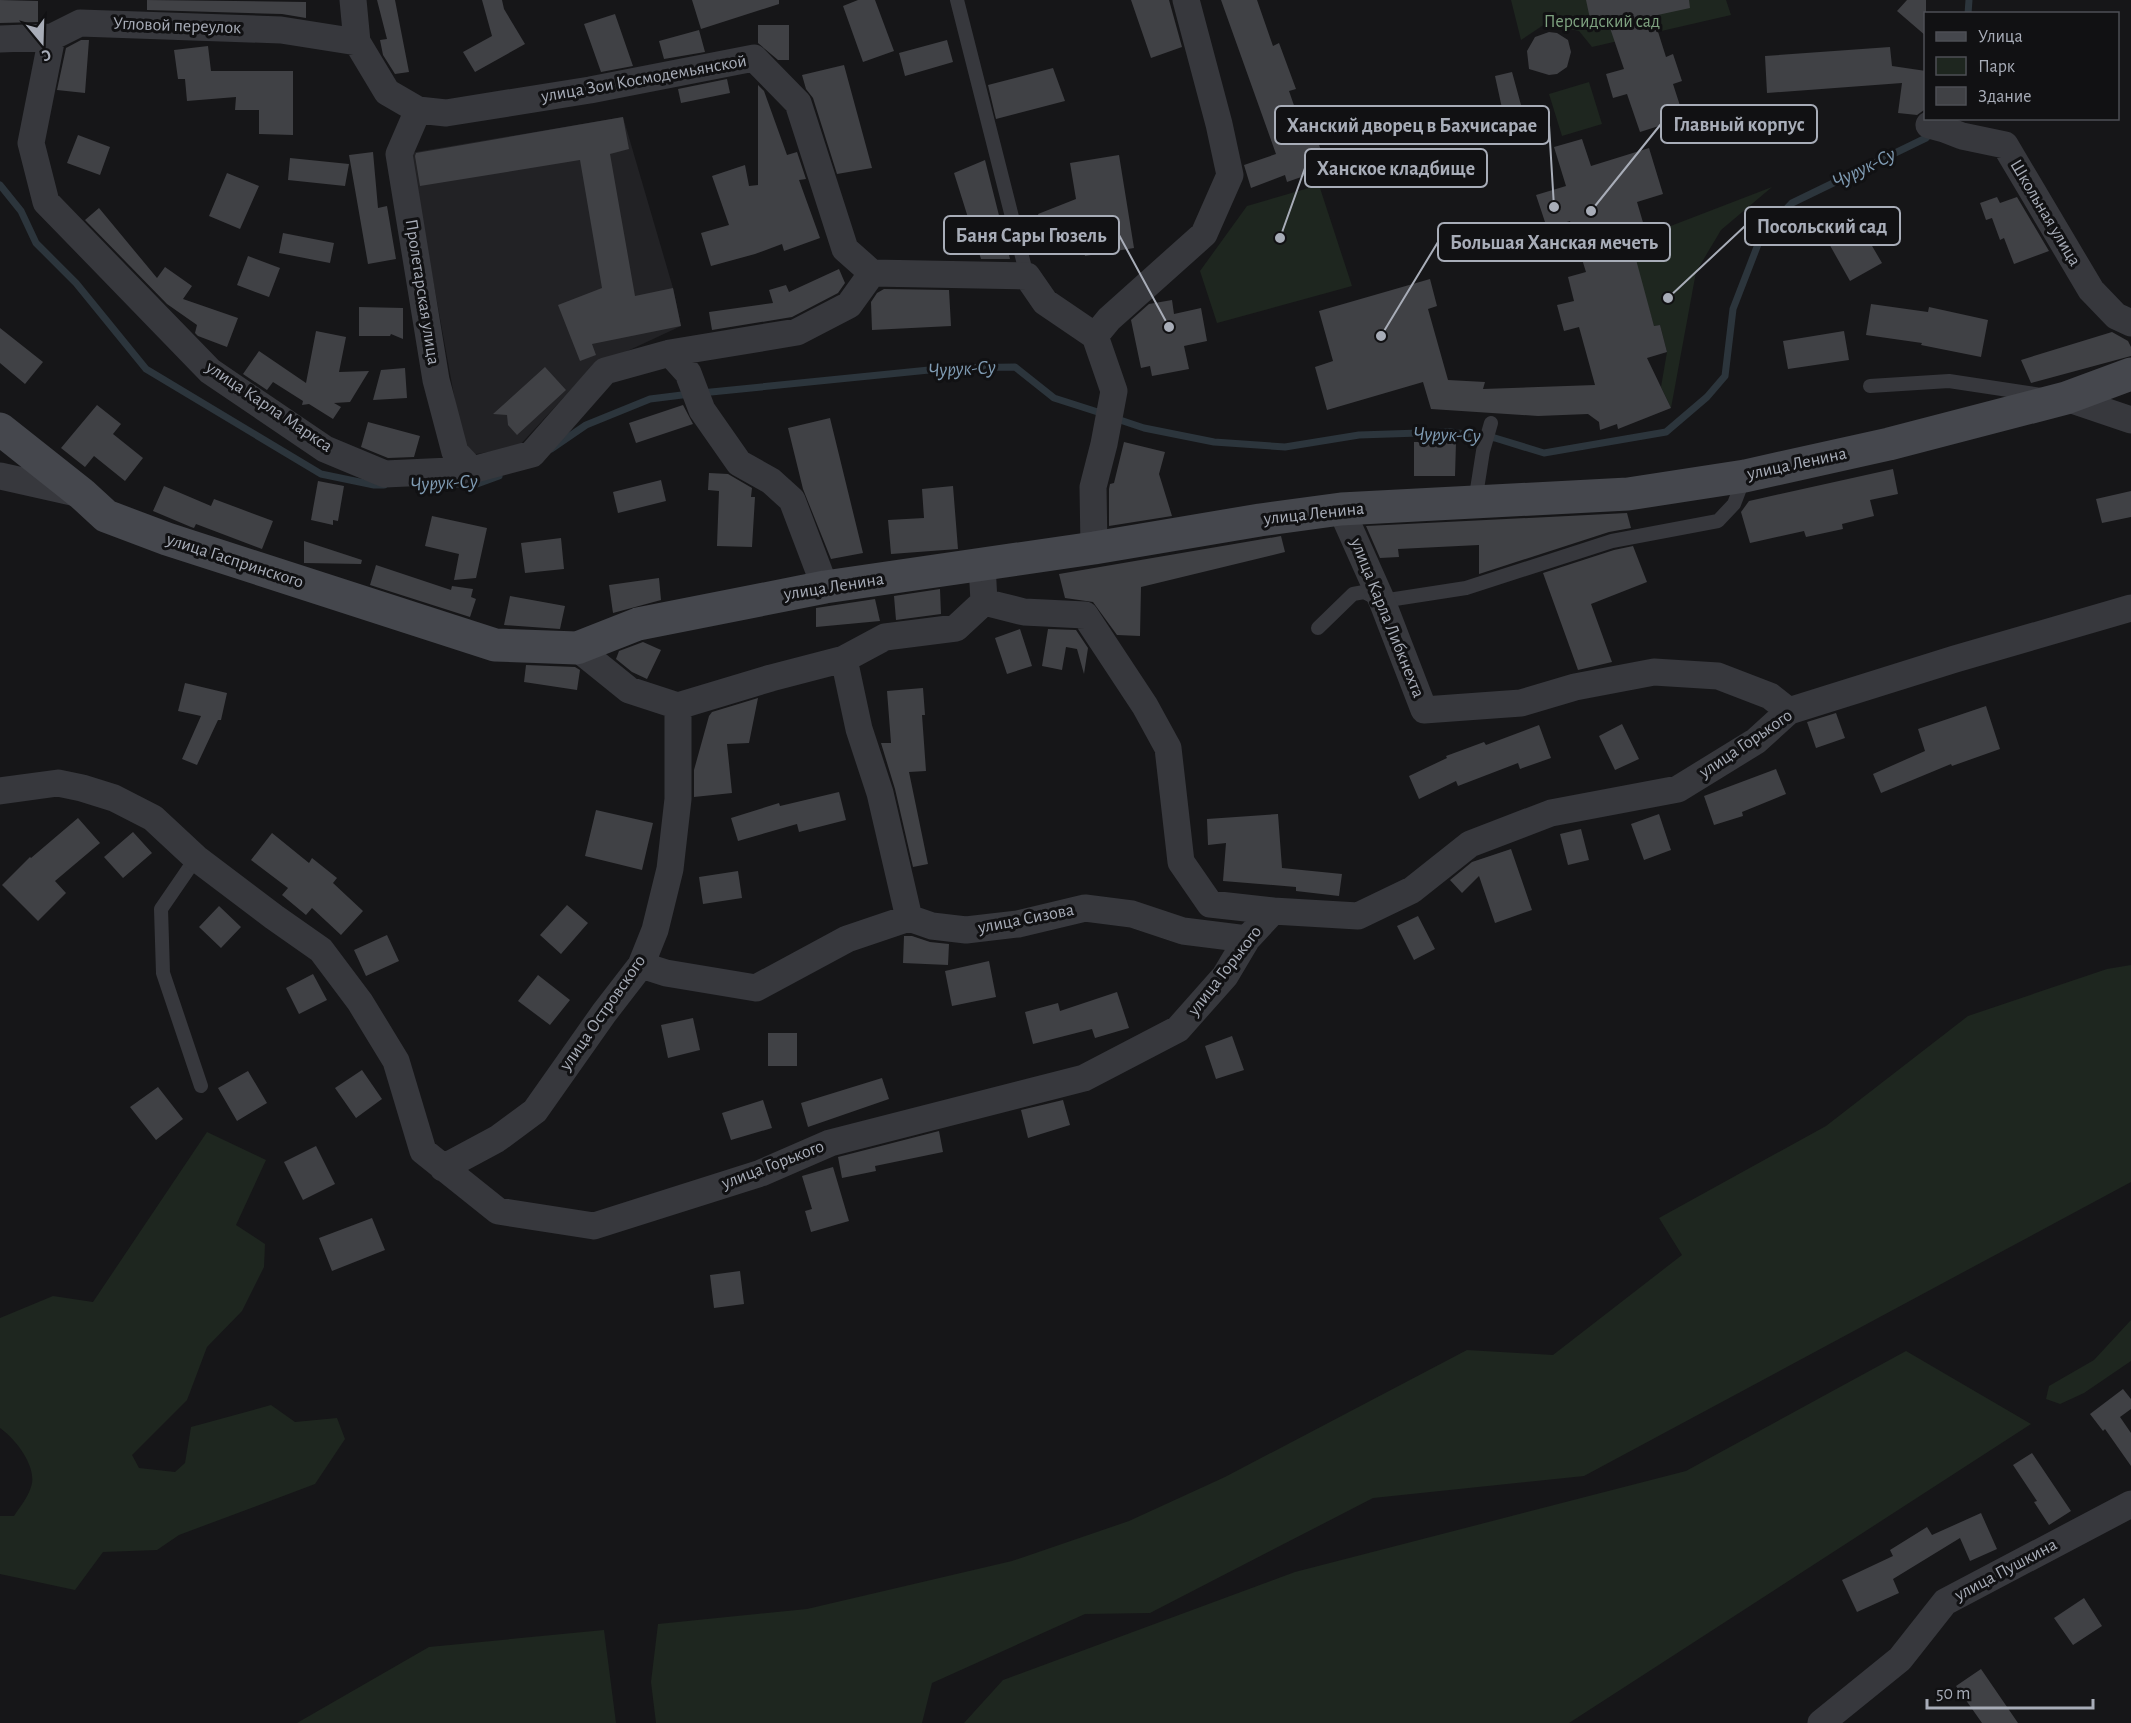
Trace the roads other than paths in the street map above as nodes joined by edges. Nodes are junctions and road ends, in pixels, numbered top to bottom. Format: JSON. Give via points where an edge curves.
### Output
{"nodes":[{"id":1,"x":353,"y":0,"type":"edge"},
{"id":2,"x":957,"y":0,"type":"edge"},
{"id":3,"x":1186,"y":0,"type":"edge"},
{"id":4,"x":52,"y":38,"type":"junction"},
{"id":5,"x":0,"y":39,"type":"edge"},
{"id":6,"x":357,"y":42,"type":"junction"},
{"id":7,"x":418,"y":110,"type":"junction"},
{"id":8,"x":1937,"y":127,"type":"dead end"},
{"id":9,"x":872,"y":273,"type":"junction"},
{"id":10,"x":1027,"y":276,"type":"junction"},
{"id":11,"x":2131,"y":323,"type":"edge"},
{"id":12,"x":1095,"y":336,"type":"junction"},
{"id":13,"x":670,"y":353,"type":"junction"},
{"id":14,"x":2131,"y":374,"type":"edge"},
{"id":15,"x":1870,"y":386,"type":"dead end"},
{"id":16,"x":2066,"y":399,"type":"junction"},
{"id":17,"x":2131,"y":420,"type":"edge"},
{"id":18,"x":1491,"y":423,"type":"dead end"},
{"id":19,"x":0,"y":429,"type":"edge"},
{"id":20,"x":472,"y":470,"type":"junction"},
{"id":21,"x":0,"y":476,"type":"edge"},
{"id":22,"x":1745,"y":476,"type":"junction"},
{"id":23,"x":82,"y":494,"type":"junction"},
{"id":24,"x":1475,"y":502,"type":"junction"},
{"id":25,"x":1341,"y":509,"type":"junction"},
{"id":26,"x":1094,"y":548,"type":"junction"},
{"id":27,"x":982,"y":564,"type":"junction"},
{"id":28,"x":825,"y":587,"type":"junction"},
{"id":29,"x":1382,"y":600,"type":"junction"},
{"id":30,"x":984,"y":602,"type":"junction"},
{"id":31,"x":2131,"y":608,"type":"edge"},
{"id":32,"x":1318,"y":628,"type":"dead end"},
{"id":33,"x":495,"y":645,"type":"joint"},
{"id":34,"x":577,"y":648,"type":"junction"},
{"id":35,"x":844,"y":659,"type":"junction"},
{"id":36,"x":678,"y":706,"type":"junction"},
{"id":37,"x":1790,"y":711,"type":"junction"},
{"id":38,"x":0,"y":791,"type":"edge"},
{"id":39,"x":196,"y":858,"type":"junction"},
{"id":40,"x":1273,"y":911,"type":"junction"},
{"id":41,"x":909,"y":918,"type":"junction"},
{"id":42,"x":1247,"y":939,"type":"junction"},
{"id":43,"x":641,"y":965,"type":"junction"},
{"id":44,"x":201,"y":1086,"type":"dead end"},
{"id":45,"x":443,"y":1168,"type":"junction"},
{"id":46,"x":2131,"y":1504,"type":"edge"},
{"id":47,"x":1821,"y":1723,"type":"edge"}],
"edges":[{"from":1,"to":6,"type":"street"},
{"from":2,"to":10,"type":"lane"},
{"from":3,"to":12,"type":"street","via":[[1230,175],[1204,234]]},
{"from":4,"to":5,"type":"street","name":"Угловой переулок"},
{"from":4,"to":6,"type":"street","name":"Угловой переулок","via":[[80,23],[281,30]]},
{"from":4,"to":20,"type":"street","name":"улица Карла Маркса","via":[[31,143],[46,202],[54,211],[210,371],[325,449],[385,474]]},
{"from":6,"to":7,"type":"street","name":"улица Зои Космодемьянской","via":[[387,92]]},
{"from":7,"to":9,"type":"street","name":"улица Зои Космодемьянской","via":[[446,113],[754,58],[798,103],[845,249]]},
{"from":7,"to":20,"type":"street","name":"Пролетарская улица","via":[[399,154],[436,380],[455,452]]},
{"from":8,"to":11,"type":"street","name":"Школьная улица","via":[[2005,145],[2091,290],[2116,316]]},
{"from":9,"to":10,"type":"street"},
{"from":9,"to":13,"type":"street","name":"улица Карла Маркса","via":[[849,305],[797,332]]},
{"from":10,"to":12,"type":"street","via":[[1045,302]]},
{"from":12,"to":26,"type":"street","via":[[1114,392],[1093,487]]},
{"from":13,"to":20,"type":"street","name":"улица Карла Маркса","via":[[605,370],[532,454]]},
{"from":13,"to":28,"type":"street","via":[[688,373],[702,410],[739,463],[771,481],[792,500]]},
{"from":14,"to":16,"type":"main road","name":"улица Ленина"},
{"from":15,"to":16,"type":"lane","via":[[1949,381]]},
{"from":16,"to":17,"type":"street"},
{"from":16,"to":22,"type":"main road","name":"улица Ленина"},
{"from":18,"to":24,"type":"lane"},
{"from":19,"to":23,"type":"main road","name":"улица Гаспринского"},
{"from":21,"to":23,"type":"street"},
{"from":22,"to":24,"type":"main road","name":"улица Ленина","via":[[1628,494]]},
{"from":22,"to":29,"type":"lane","via":[[1734,504],[1718,521],[1612,541],[1466,588]]},
{"from":23,"to":33,"type":"main road","name":"улица Гаспринского","via":[[106,516],[167,539]]},
{"from":24,"to":25,"type":"main road","name":"улица Ленина"},
{"from":25,"to":26,"type":"main road","name":"улица Ленина"},
{"from":25,"to":29,"type":"street","name":"улица Карла Либкнехта"},
{"from":26,"to":27,"type":"main road","name":"улица Ленина"},
{"from":27,"to":28,"type":"main road","name":"улица Ленина"},
{"from":27,"to":30,"type":"street"},
{"from":28,"to":34,"type":"main road","name":"улица Ленина","via":[[638,624]]},
{"from":29,"to":32,"type":"lane","via":[[1364,592],[1353,594]]},
{"from":29,"to":37,"type":"street","name":"улица Карла Либкнехта","via":[[1424,710],[1521,703],[1575,687],[1654,672],[1718,676],[1770,696]]},
{"from":30,"to":35,"type":"street","via":[[956,628],[885,637]]},
{"from":30,"to":40,"type":"street","via":[[1024,612],[1085,615],[1168,748],[1181,862],[1210,903]]},
{"from":31,"to":37,"type":"street","name":"улица Горького","via":[[1955,658]]},
{"from":33,"to":34,"type":"main road","name":"улица Ленина"},
{"from":34,"to":36,"type":"street","via":[[629,690]]},
{"from":35,"to":36,"type":"street"},
{"from":35,"to":41,"type":"street"},
{"from":36,"to":43,"type":"street","name":"улица Островского","via":[[678,799],[670,869],[655,930]]},
{"from":37,"to":40,"type":"street","name":"улица Горького","via":[[1756,741],[1678,789],[1551,813],[1470,844],[1412,890],[1358,916]]},
{"from":38,"to":39,"type":"street","name":"улица Горького","via":[[58,783],[114,798],[153,818]]},
{"from":39,"to":44,"type":"lane","via":[[161,909],[164,973]]},
{"from":39,"to":45,"type":"street","name":"улица Горького","via":[[321,950],[360,1002],[396,1061],[423,1151]]},
{"from":40,"to":42,"type":"street","name":"улица Горького"},
{"from":41,"to":42,"type":"street","name":"улица Сизова","via":[[932,926],[966,930],[1018,924],[1085,908],[1132,914],[1183,931]]},
{"from":41,"to":43,"type":"street","via":[[847,939],[756,988]]},
{"from":42,"to":45,"type":"street","name":"улица Горького","via":[[1225,976],[1178,1029],[1084,1078],[830,1143],[761,1173],[594,1226],[498,1211]]},
{"from":43,"to":45,"type":"street","name":"улица Островского","via":[[535,1111],[497,1140]]},
{"from":46,"to":47,"type":"street","name":"улица Пушкина","via":[[1945,1602],[1900,1659]]}]}
